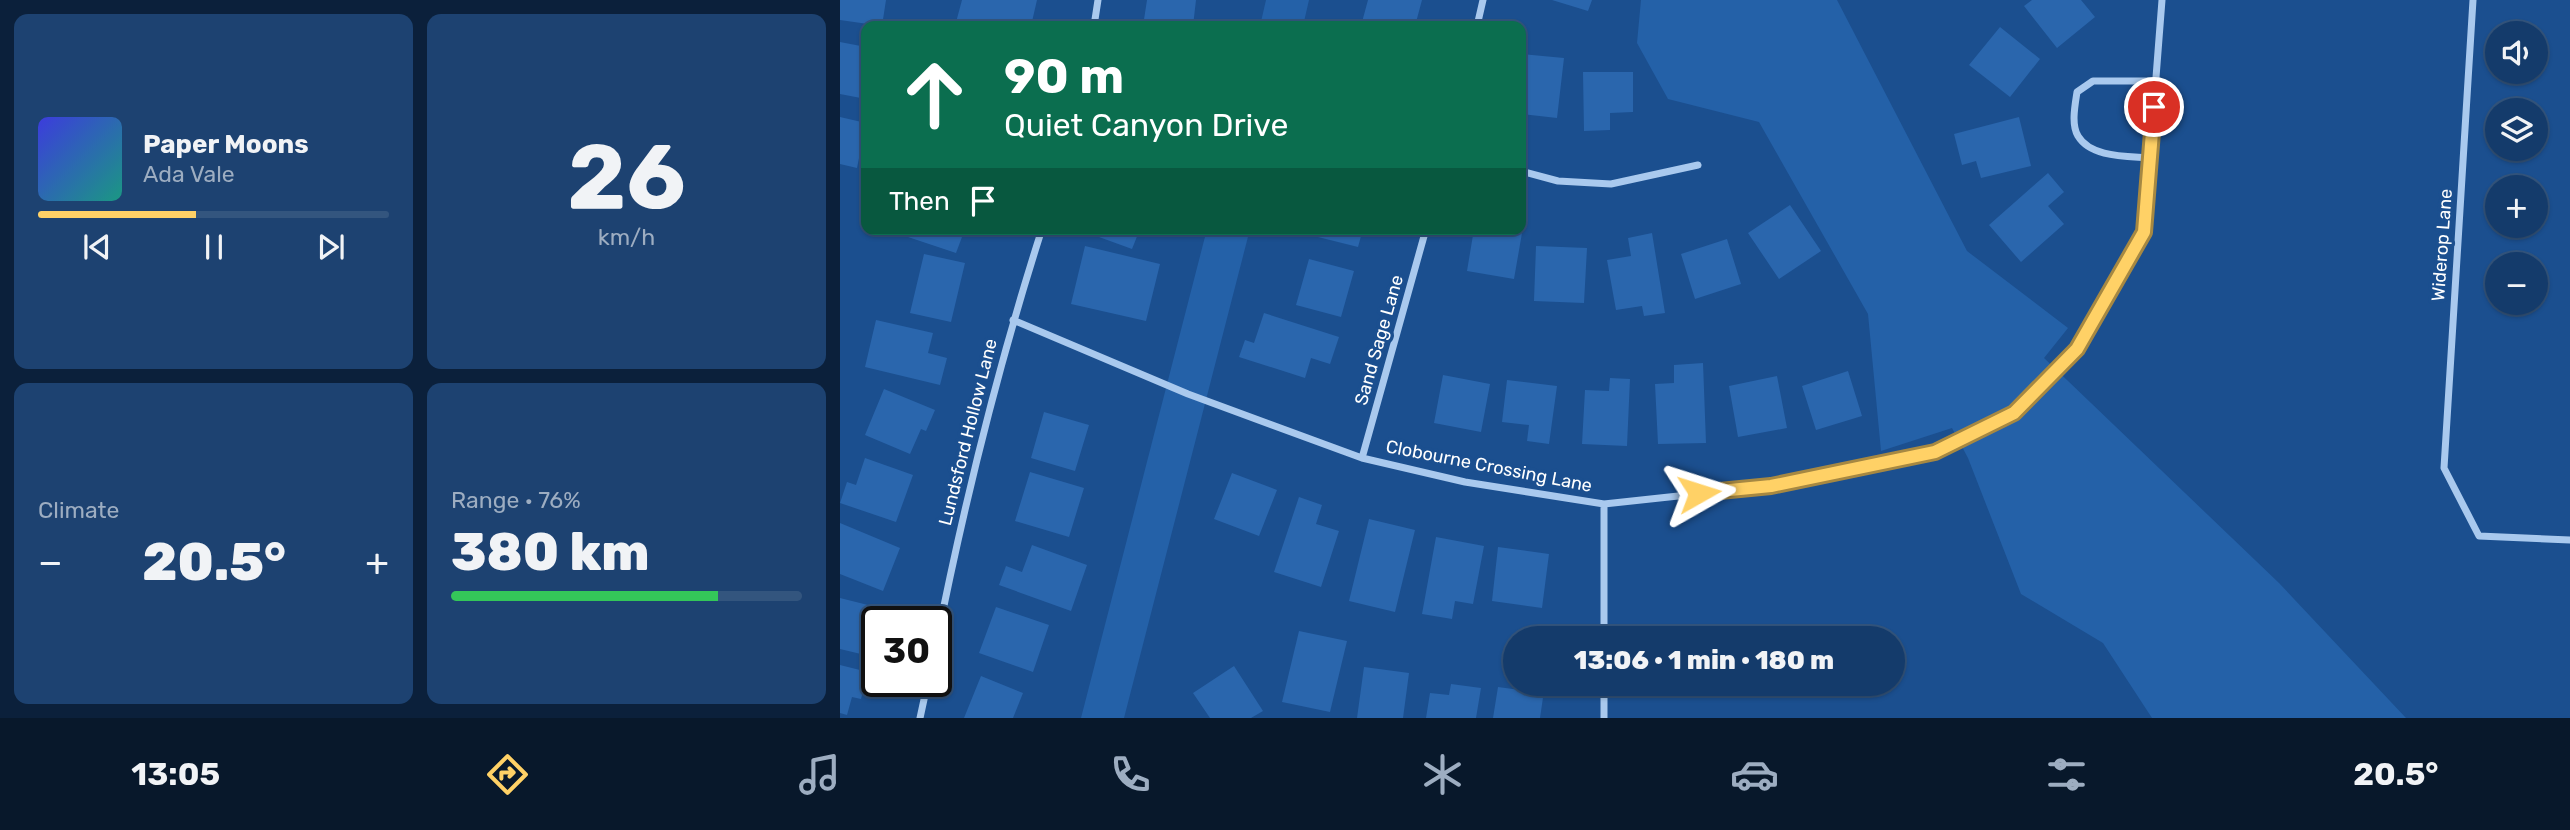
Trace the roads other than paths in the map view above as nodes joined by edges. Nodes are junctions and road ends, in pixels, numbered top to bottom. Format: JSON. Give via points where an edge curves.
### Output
{"nodes":[{"id":1,"x":1098,"y":0,"type":"edge"},
{"id":2,"x":1483,"y":0,"type":"edge"},
{"id":3,"x":2162,"y":0,"type":"edge"},
{"id":4,"x":2473,"y":0,"type":"edge"},
{"id":5,"x":1095,"y":21,"type":"edge"},
{"id":6,"x":1478,"y":21,"type":"edge"},
{"id":7,"x":2155,"y":81,"type":"junction"},
{"id":8,"x":2150,"y":158,"type":"junction"},
{"id":9,"x":1698,"y":165,"type":"dead end"},
{"id":10,"x":1526,"y":172,"type":"edge"},
{"id":11,"x":1040,"y":235,"type":"edge"},
{"id":12,"x":1424,"y":235,"type":"edge"},
{"id":13,"x":1013,"y":320,"type":"junction"},
{"id":14,"x":1362,"y":458,"type":"junction"},
{"id":15,"x":1604,"y":504,"type":"junction"},
{"id":16,"x":2570,"y":540,"type":"edge"},
{"id":17,"x":944,"y":606,"type":"edge"},
{"id":18,"x":1604,"y":626,"type":"edge"},
{"id":19,"x":1604,"y":696,"type":"edge"},
{"id":20,"x":925,"y":697,"type":"edge"},
{"id":21,"x":920,"y":718,"type":"edge"},
{"id":22,"x":1604,"y":718,"type":"edge"}],
"edges":[{"from":1,"to":5,"type":"street"},
{"from":2,"to":6,"type":"street"},
{"from":3,"to":7,"type":"street","name":"Clobourne Crossing Lane"},
{"from":4,"to":16,"type":"street","name":"Widerop Lane","via":[[2444,468],[2479,536]]},
{"from":7,"to":8,"type":"street","name":"Clobourne Crossing Lane"},
{"from":7,"to":8,"type":"street","via":[[2093,81],[2077,93],[2074,118],[2077,135],[2087,146],[2112,155]]},
{"from":8,"to":15,"type":"street","name":"Clobourne Crossing Lane","via":[[2144,232],[2077,349],[2014,413],[1935,452],[1771,486]]},
{"from":9,"to":10,"type":"street","via":[[1611,184],[1558,181]]},
{"from":11,"to":13,"type":"street","name":"Lundsford Hollow Lane"},
{"from":12,"to":14,"type":"street","name":"Sand Sage Lane"},
{"from":13,"to":14,"type":"street","name":"Clobourne Crossing Lane","via":[[1188,394]]},
{"from":13,"to":17,"type":"street","name":"Lundsford Hollow Lane"},
{"from":14,"to":15,"type":"street","name":"Clobourne Crossing Lane"},
{"from":15,"to":18,"type":"street"},
{"from":19,"to":22,"type":"street"},
{"from":20,"to":21,"type":"street"}]}
